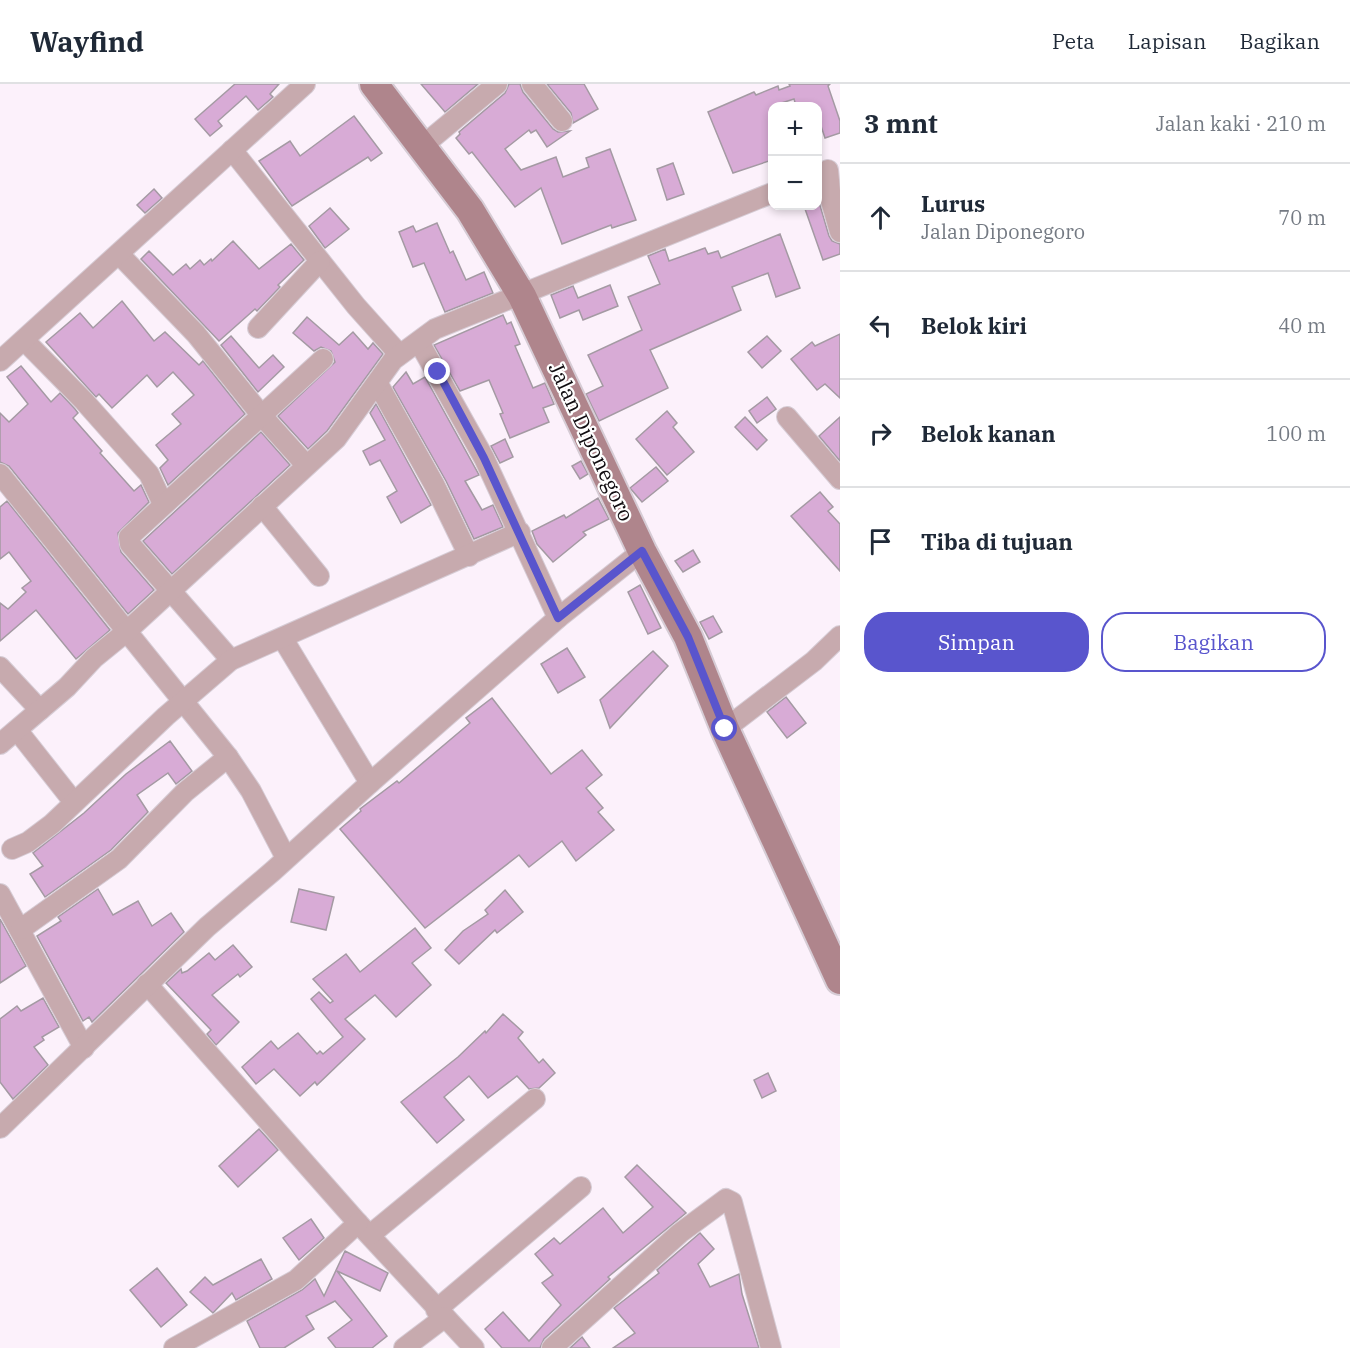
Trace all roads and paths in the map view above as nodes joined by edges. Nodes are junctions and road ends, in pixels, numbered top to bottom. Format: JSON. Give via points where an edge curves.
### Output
{"nodes":[{"id":1,"x":306,"y":84,"type":"edge"},
{"id":2,"x":374,"y":84,"type":"edge"},
{"id":3,"x":497,"y":84,"type":"edge"},
{"id":4,"x":532,"y":84,"type":"edge"},
{"id":5,"x":562,"y":121,"type":"dead end"},
{"id":6,"x":420,"y":148,"type":"junction"},
{"id":7,"x":232,"y":150,"type":"junction"},
{"id":8,"x":828,"y":170,"type":"edge"},
{"id":9,"x":768,"y":195,"type":"edge"},
{"id":10,"x":840,"y":232,"type":"edge"},
{"id":11,"x":119,"y":254,"type":"junction"},
{"id":12,"x":320,"y":261,"type":"junction"},
{"id":13,"x":522,"y":296,"type":"junction"},
{"id":14,"x":258,"y":328,"type":"dead end"},
{"id":15,"x":24,"y":340,"type":"junction"},
{"id":16,"x":419,"y":342,"type":"junction"},
{"id":17,"x":399,"y":354,"type":"junction"},
{"id":18,"x":323,"y":359,"type":"dead end"},
{"id":19,"x":0,"y":361,"type":"edge"},
{"id":20,"x":378,"y":384,"type":"junction"},
{"id":21,"x":262,"y":416,"type":"junction"},
{"id":22,"x":787,"y":417,"type":"dead end"},
{"id":23,"x":306,"y":465,"type":"junction"},
{"id":24,"x":0,"y":474,"type":"edge"},
{"id":25,"x":840,"y":479,"type":"edge"},
{"id":26,"x":163,"y":504,"type":"junction"},
{"id":27,"x":262,"y":506,"type":"junction"},
{"id":28,"x":520,"y":532,"type":"junction"},
{"id":29,"x":642,"y":551,"type":"junction"},
{"id":30,"x":469,"y":556,"type":"junction"},
{"id":31,"x":319,"y":576,"type":"dead end"},
{"id":32,"x":171,"y":591,"type":"junction"},
{"id":33,"x":558,"y":618,"type":"junction"},
{"id":34,"x":126,"y":632,"type":"junction"},
{"id":35,"x":840,"y":636,"type":"edge"},
{"id":36,"x":283,"y":639,"type":"junction"},
{"id":37,"x":231,"y":660,"type":"junction"},
{"id":38,"x":0,"y":667,"type":"edge"},
{"id":39,"x":184,"y":701,"type":"junction"},
{"id":40,"x":40,"y":710,"type":"junction"},
{"id":41,"x":725,"y":729,"type":"junction"},
{"id":42,"x":17,"y":730,"type":"junction"},
{"id":43,"x":0,"y":744,"type":"edge"},
{"id":44,"x":228,"y":757,"type":"junction"},
{"id":45,"x":370,"y":783,"type":"junction"},
{"id":46,"x":73,"y":801,"type":"junction"},
{"id":47,"x":12,"y":849,"type":"dead end"},
{"id":48,"x":286,"y":858,"type":"junction"},
{"id":49,"x":0,"y":894,"type":"edge"},
{"id":50,"x":21,"y":929,"type":"junction"},
{"id":51,"x":840,"y":980,"type":"edge"},
{"id":52,"x":147,"y":984,"type":"junction"},
{"id":53,"x":84,"y":1048,"type":"junction"},
{"id":54,"x":535,"y":1099,"type":"dead end"},
{"id":55,"x":0,"y":1128,"type":"edge"},
{"id":56,"x":581,"y":1187,"type":"dead end"},
{"id":57,"x":364,"y":1229,"type":"junction"},
{"id":58,"x":441,"y":1313,"type":"junction"},
{"id":59,"x":174,"y":1348,"type":"edge"},
{"id":60,"x":404,"y":1348,"type":"edge"},
{"id":61,"x":474,"y":1348,"type":"edge"},
{"id":62,"x":552,"y":1348,"type":"edge"},
{"id":63,"x":771,"y":1348,"type":"edge"}],
"edges":[{"from":1,"to":7,"type":"street"},
{"from":2,"to":6,"type":"street","name":"Jalan Diponegoro"},
{"from":3,"to":6,"type":"street"},
{"from":4,"to":5,"type":"street"},
{"from":6,"to":13,"type":"street","name":"Jalan Diponegoro","via":[[470,210]]},
{"from":7,"to":11,"type":"street"},
{"from":7,"to":12,"type":"street"},
{"from":8,"to":10,"type":"street"},
{"from":9,"to":13,"type":"street"},
{"from":11,"to":15,"type":"street"},
{"from":11,"to":21,"type":"street","via":[[196,334]]},
{"from":12,"to":14,"type":"street"},
{"from":12,"to":17,"type":"street"},
{"from":13,"to":16,"type":"street","via":[[435,329]]},
{"from":13,"to":29,"type":"street","name":"Jalan Diponegoro"},
{"from":15,"to":19,"type":"street"},
{"from":15,"to":26,"type":"street","via":[[149,474]]},
{"from":16,"to":17,"type":"street"},
{"from":16,"to":28,"type":"street"},
{"from":17,"to":20,"type":"street"},
{"from":18,"to":21,"type":"street"},
{"from":20,"to":23,"type":"street","via":[[336,439]]},
{"from":20,"to":30,"type":"street"},
{"from":21,"to":23,"type":"street"},
{"from":21,"to":26,"type":"street"},
{"from":22,"to":25,"type":"street"},
{"from":23,"to":27,"type":"street"},
{"from":24,"to":34,"type":"street"},
{"from":26,"to":32,"type":"street","via":[[129,541]]},
{"from":27,"to":31,"type":"street"},
{"from":27,"to":32,"type":"street"},
{"from":28,"to":30,"type":"street"},
{"from":28,"to":33,"type":"street"},
{"from":29,"to":33,"type":"street"},
{"from":29,"to":41,"type":"street","name":"Jalan Diponegoro","via":[[688,637]]},
{"from":30,"to":36,"type":"street"},
{"from":32,"to":34,"type":"street"},
{"from":32,"to":37,"type":"street"},
{"from":33,"to":45,"type":"street"},
{"from":34,"to":39,"type":"street"},
{"from":34,"to":40,"type":"street"},
{"from":35,"to":41,"type":"street","via":[[814,661]]},
{"from":36,"to":37,"type":"street"},
{"from":36,"to":45,"type":"street"},
{"from":37,"to":39,"type":"street"},
{"from":38,"to":40,"type":"street"},
{"from":39,"to":44,"type":"street"},
{"from":39,"to":46,"type":"street"},
{"from":40,"to":42,"type":"street"},
{"from":41,"to":51,"type":"street","name":"Jalan Diponegoro"},
{"from":42,"to":43,"type":"street"},
{"from":42,"to":46,"type":"street"},
{"from":44,"to":48,"type":"street","via":[[251,791]]},
{"from":44,"to":50,"type":"street","via":[[184,792],[119,860]]},
{"from":45,"to":48,"type":"street"},
{"from":46,"to":47,"type":"street","via":[[52,824]]},
{"from":48,"to":52,"type":"street"},
{"from":49,"to":50,"type":"street"},
{"from":50,"to":53,"type":"street"},
{"from":52,"to":53,"type":"street"},
{"from":52,"to":57,"type":"street"},
{"from":53,"to":55,"type":"street"},
{"from":54,"to":57,"type":"street"},
{"from":56,"to":58,"type":"street"},
{"from":57,"to":58,"type":"street"},
{"from":57,"to":59,"type":"street","via":[[296,1280]]},
{"from":58,"to":60,"type":"street"},
{"from":58,"to":61,"type":"street"},
{"from":62,"to":63,"type":"street","via":[[680,1233],[726,1199],[732,1202]]}]}
